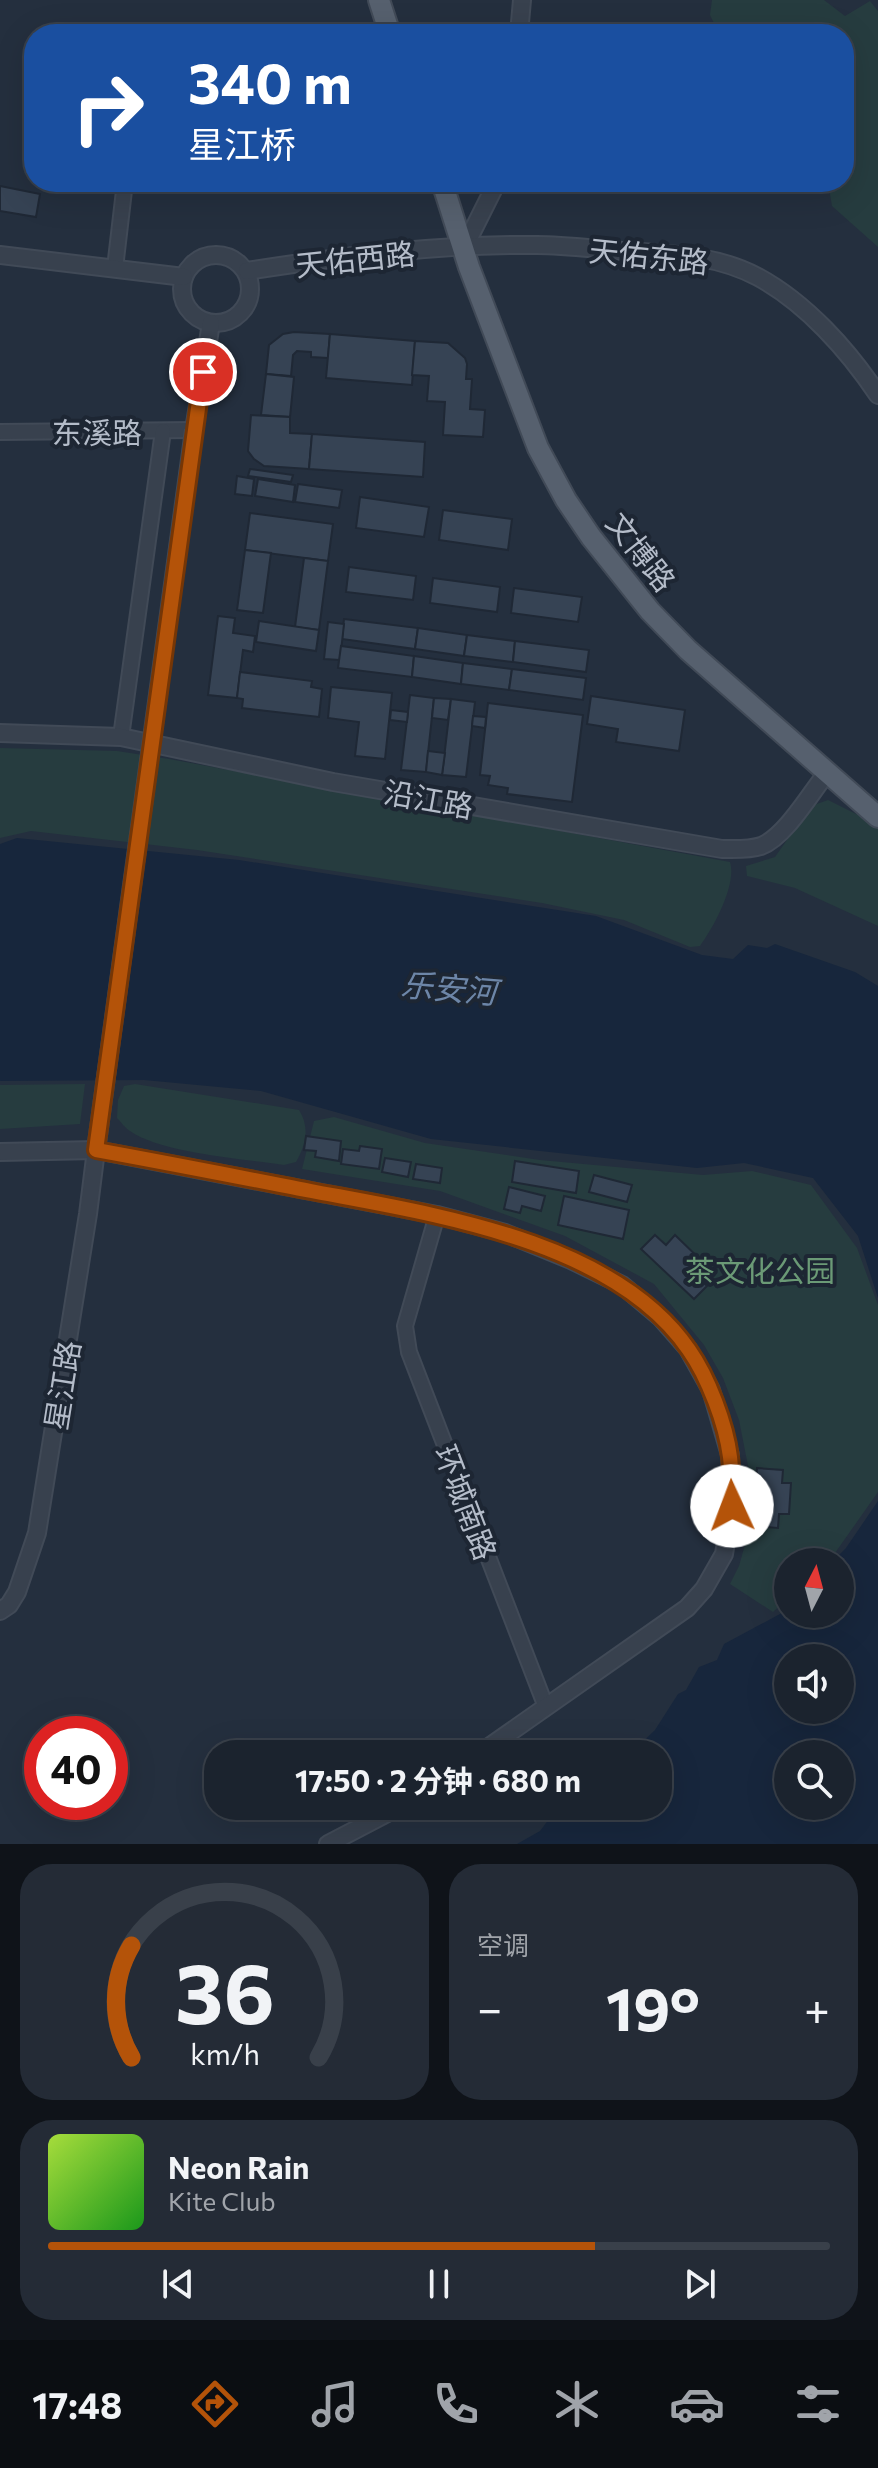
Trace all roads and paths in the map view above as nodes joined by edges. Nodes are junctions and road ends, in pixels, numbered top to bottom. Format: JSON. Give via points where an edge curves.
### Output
{"nodes":[{"id":1,"x":379,"y":0,"type":"edge"},
{"id":2,"x":522,"y":0,"type":"edge"},
{"id":3,"x":387,"y":24,"type":"edge"},
{"id":4,"x":520,"y":24,"type":"edge"},
{"id":5,"x":124,"y":192,"type":"edge"},
{"id":6,"x":445,"y":192,"type":"edge"},
{"id":7,"x":492,"y":192,"type":"edge"},
{"id":8,"x":464,"y":248,"type":"junction"},
{"id":9,"x":0,"y":255,"type":"edge"},
{"id":10,"x":115,"y":268,"type":"junction"},
{"id":11,"x":247,"y":271,"type":"junction"},
{"id":12,"x":184,"y":277,"type":"junction"},
{"id":13,"x":211,"y":323,"type":"junction"},
{"id":14,"x":878,"y":395,"type":"edge"},
{"id":15,"x":194,"y":430,"type":"junction"},
{"id":16,"x":163,"y":431,"type":"junction"},
{"id":17,"x":0,"y":432,"type":"edge"},
{"id":18,"x":0,"y":733,"type":"edge"},
{"id":19,"x":121,"y":737,"type":"junction"},
{"id":20,"x":826,"y":774,"type":"junction"},
{"id":21,"x":878,"y":817,"type":"edge"},
{"id":22,"x":96,"y":1150,"type":"junction"},
{"id":23,"x":0,"y":1152,"type":"edge"},
{"id":24,"x":437,"y":1215,"type":"junction"},
{"id":25,"x":0,"y":1611,"type":"edge"},
{"id":26,"x":546,"y":1707,"type":"junction"},
{"id":27,"x":499,"y":1740,"type":"edge"},
{"id":28,"x":374,"y":1820,"type":"edge"},
{"id":29,"x":328,"y":1844,"type":"edge"}],
"edges":[{"from":1,"to":3,"type":"main road"},
{"from":2,"to":4,"type":"street"},
{"from":5,"to":10,"type":"street"},
{"from":6,"to":8,"type":"main road","name":"文博路"},
{"from":7,"to":8,"type":"street"},
{"from":8,"to":11,"type":"street","name":"天佑西路"},
{"from":8,"to":14,"type":"street","name":"天佑东路","via":[[537,245],[690,255],[721,262],[759,277],[795,304],[856,362]]},
{"from":8,"to":20,"type":"main road","name":"文博路","via":[[538,448],[591,537],[688,650]]},
{"from":9,"to":10,"type":"street"},
{"from":10,"to":12,"type":"street"},
{"from":11,"to":12,"type":"street","via":[[232,258],[213,254],[195,262]]},
{"from":11,"to":13,"type":"street","via":[[248,303],[233,319]]},
{"from":12,"to":13,"type":"street","via":[[187,306]]},
{"from":13,"to":15,"type":"street"},
{"from":15,"to":16,"type":"street","name":"东溪路"},
{"from":15,"to":22,"type":"street","name":"星江路","bridge":true},
{"from":16,"to":17,"type":"street","name":"东溪路"},
{"from":16,"to":19,"type":"street"},
{"from":18,"to":19,"type":"street","name":"沿江路"},
{"from":19,"to":20,"type":"street","name":"沿江路","via":[[333,782],[722,849],[755,847],[778,836]]},
{"from":20,"to":21,"type":"main road","name":"文博路"},
{"from":22,"to":23,"type":"street"},
{"from":22,"to":24,"type":"street"},
{"from":22,"to":25,"type":"street","name":"星江路","via":[[37,1533],[17,1592]]},
{"from":24,"to":26,"type":"street","name":"环城南路","via":[[405,1326],[409,1352]]},
{"from":24,"to":26,"type":"street","via":[[505,1233],[622,1285],[688,1349],[711,1390],[730,1455],[732,1506],[724,1554],[704,1589],[687,1608]]},
{"from":26,"to":27,"type":"street"},
{"from":28,"to":29,"type":"street"}]}
